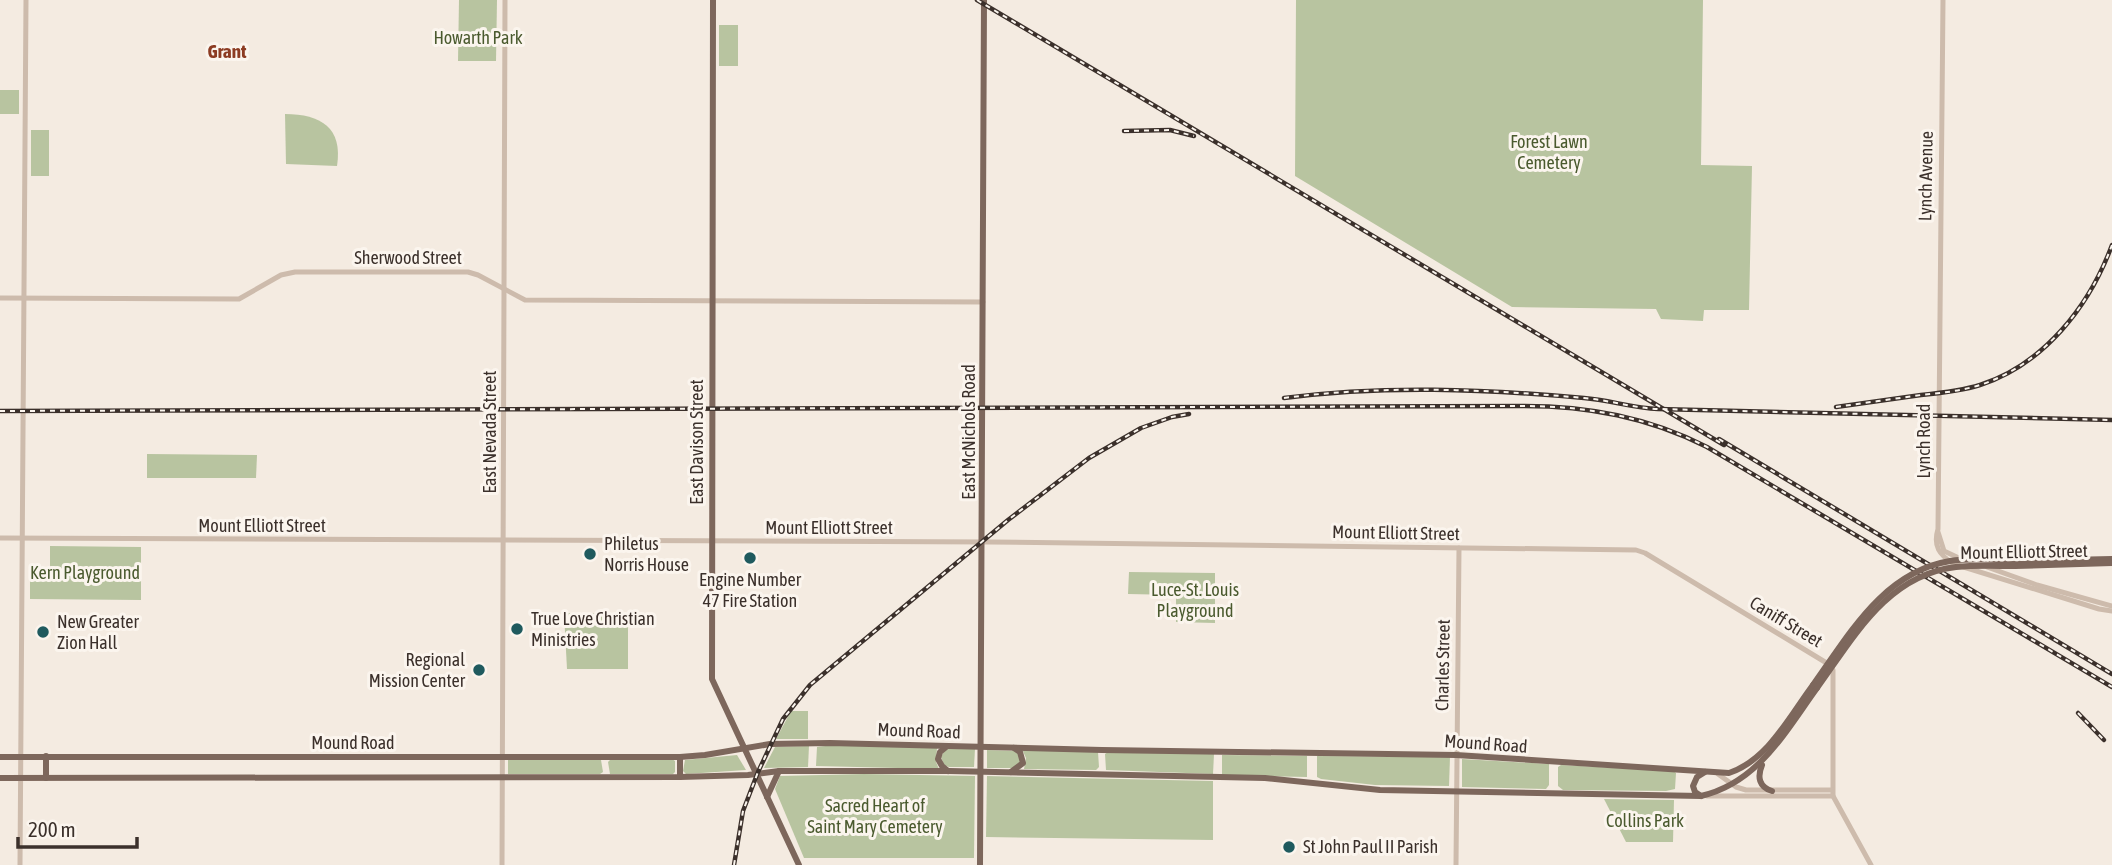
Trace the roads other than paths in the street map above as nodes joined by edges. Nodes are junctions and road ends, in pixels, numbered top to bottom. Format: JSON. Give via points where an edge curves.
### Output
{"nodes":[{"id":1,"x":26,"y":0,"type":"edge"},
{"id":2,"x":505,"y":0,"type":"edge"},
{"id":3,"x":713,"y":0,"type":"edge"},
{"id":4,"x":984,"y":0,"type":"edge"},
{"id":5,"x":1943,"y":0,"type":"edge"},
{"id":6,"x":504,"y":290,"type":"junction"},
{"id":7,"x":0,"y":298,"type":"edge"},
{"id":8,"x":24,"y":298,"type":"junction"},
{"id":9,"x":711,"y":301,"type":"junction"},
{"id":10,"x":983,"y":302,"type":"junction"},
{"id":11,"x":1938,"y":352,"type":"joint"},
{"id":12,"x":0,"y":538,"type":"edge"},
{"id":13,"x":21,"y":539,"type":"junction"},
{"id":14,"x":503,"y":540,"type":"junction"},
{"id":15,"x":711,"y":541,"type":"junction"},
{"id":16,"x":982,"y":542,"type":"junction"},
{"id":17,"x":1459,"y":548,"type":"junction"},
{"id":18,"x":1939,"y":548,"type":"junction"},
{"id":19,"x":1656,"y":559,"type":"joint"},
{"id":20,"x":2112,"y":561,"type":"edge"},
{"id":21,"x":2112,"y":606,"type":"edge"},
{"id":22,"x":2112,"y":611,"type":"edge"},
{"id":23,"x":1815,"y":686,"type":"junction"},
{"id":24,"x":948,"y":746,"type":"junction"},
{"id":25,"x":981,"y":747,"type":"junction"},
{"id":26,"x":1013,"y":747,"type":"junction"},
{"id":27,"x":744,"y":748,"type":"junction"},
{"id":28,"x":1457,"y":755,"type":"junction"},
{"id":29,"x":0,"y":757,"type":"edge"},
{"id":30,"x":21,"y":757,"type":"junction"},
{"id":31,"x":46,"y":757,"type":"junction"},
{"id":32,"x":503,"y":757,"type":"junction"},
{"id":33,"x":680,"y":757,"type":"junction"},
{"id":34,"x":1765,"y":760,"type":"junction"},
{"id":35,"x":779,"y":771,"type":"junction"},
{"id":36,"x":949,"y":771,"type":"junction"},
{"id":37,"x":981,"y":772,"type":"junction"},
{"id":38,"x":1705,"y":772,"type":"junction"},
{"id":39,"x":1714,"y":772,"type":"junction"},
{"id":40,"x":754,"y":773,"type":"junction"},
{"id":41,"x":1009,"y":773,"type":"junction"},
{"id":42,"x":680,"y":777,"type":"junction"},
{"id":43,"x":0,"y":778,"type":"edge"},
{"id":44,"x":21,"y":778,"type":"junction"},
{"id":45,"x":46,"y":778,"type":"junction"},
{"id":46,"x":503,"y":778,"type":"junction"},
{"id":47,"x":1732,"y":784,"type":"junction"},
{"id":48,"x":1456,"y":790,"type":"junction"},
{"id":49,"x":1772,"y":791,"type":"junction"},
{"id":50,"x":1833,"y":793,"type":"junction"},
{"id":51,"x":1700,"y":796,"type":"junction"},
{"id":52,"x":767,"y":797,"type":"junction"},
{"id":53,"x":20,"y":865,"type":"edge"},
{"id":54,"x":502,"y":865,"type":"edge"},
{"id":55,"x":799,"y":865,"type":"edge"},
{"id":56,"x":980,"y":865,"type":"edge"},
{"id":57,"x":1456,"y":865,"type":"edge"},
{"id":58,"x":1871,"y":865,"type":"edge"}],
"edges":[{"from":1,"to":8,"type":"street"},
{"from":2,"to":6,"type":"street","name":"East Nevada Street"},
{"from":3,"to":9,"type":"main road","name":"East Davison Street"},
{"from":4,"to":10,"type":"main road","name":"East McNichols Road"},
{"from":5,"to":11,"type":"street","name":"Lynch Avenue"},
{"from":6,"to":8,"type":"street","name":"Sherwood Street","via":[[468,272],[295,272],[239,299]]},
{"from":6,"to":9,"type":"street","name":"Sherwood Street","via":[[525,300]]},
{"from":6,"to":14,"type":"street","name":"East Nevada Street"},
{"from":7,"to":8,"type":"street","name":"Sherwood Street"},
{"from":8,"to":13,"type":"street"},
{"from":9,"to":10,"type":"street","name":"Sherwood Street"},
{"from":9,"to":15,"type":"main road","name":"East Davison Street"},
{"from":10,"to":16,"type":"main road","name":"East McNichols Road"},
{"from":11,"to":18,"type":"street","name":"Lynch Road"},
{"from":12,"to":13,"type":"street","name":"Mount Elliott Street"},
{"from":13,"to":14,"type":"street","name":"Mount Elliott Street"},
{"from":13,"to":30,"type":"street"},
{"from":14,"to":15,"type":"street","name":"Mount Elliott Street"},
{"from":14,"to":32,"type":"street","name":"East Nevada Street"},
{"from":15,"to":16,"type":"street","name":"Mount Elliott Street"},
{"from":15,"to":27,"type":"main road","name":"East Davison Street","via":[[712,679]]},
{"from":16,"to":17,"type":"street","name":"Mount Elliott Street"},
{"from":16,"to":25,"type":"main road","name":"East McNichols Road"},
{"from":17,"to":19,"type":"street","name":"Mount Elliott Street","via":[[1636,550]]},
{"from":17,"to":28,"type":"street","name":"Charles Street"},
{"from":18,"to":21,"type":"street","via":[[1951,556]]},
{"from":18,"to":22,"type":"street","via":[[1954,564]]},
{"from":19,"to":50,"type":"street","name":"Caniff Street","via":[[1833,670]]},
{"from":20,"to":23,"type":"main road","name":"Mount Elliott Street","bridge":true,"via":[[1952,567],[1911,580],[1876,608]]},
{"from":23,"to":34,"type":"main road","name":"Mount Elliott Street"},
{"from":23,"to":39,"type":"main road","name":"Mount Elliott Street","via":[[1757,759],[1729,773]]},
{"from":24,"to":25,"type":"main road","name":"Mound Road"},
{"from":24,"to":27,"type":"main road","name":"Mound Road","via":[[789,743]]},
{"from":24,"to":36,"type":"main road","via":[[938,759]]},
{"from":25,"to":26,"type":"main road","name":"Mound Road"},
{"from":25,"to":37,"type":"main road","name":"East McNichols Road"},
{"from":26,"to":28,"type":"main road","name":"Mound Road"},
{"from":26,"to":41,"type":"main road","via":[[1023,763]]},
{"from":27,"to":33,"type":"main road","name":"Mound Road"},
{"from":27,"to":40,"type":"main road","name":"East Davison Street"},
{"from":28,"to":38,"type":"main road","name":"Mound Road"},
{"from":28,"to":48,"type":"street","name":"Charles Street"},
{"from":29,"to":30,"type":"main road","name":"Mound Road"},
{"from":30,"to":31,"type":"main road","name":"Mound Road"},
{"from":30,"to":44,"type":"street"},
{"from":31,"to":32,"type":"main road","name":"Mound Road"},
{"from":31,"to":45,"type":"main road"},
{"from":32,"to":33,"type":"main road","name":"Mound Road"},
{"from":32,"to":46,"type":"street","name":"East Nevada Street"},
{"from":33,"to":42,"type":"main road"},
{"from":34,"to":47,"type":"main road","name":"Mount Elliott Street"},
{"from":34,"to":49,"type":"main road","via":[[1759,779]]},
{"from":35,"to":36,"type":"main road","name":"Mound Road"},
{"from":35,"to":40,"type":"main road","name":"Mound Road"},
{"from":35,"to":52,"type":"main road"},
{"from":36,"to":37,"type":"main road","name":"Mound Road"},
{"from":37,"to":41,"type":"main road","name":"Mound Road"},
{"from":37,"to":56,"type":"main road","name":"East McNichols Road"},
{"from":38,"to":39,"type":"main road","name":"Mound Road"},
{"from":38,"to":51,"type":"main road","via":[[1693,786]]},
{"from":39,"to":47,"type":"street"},
{"from":40,"to":42,"type":"main road","name":"Mound Road"},
{"from":40,"to":52,"type":"main road","name":"East Davison Street"},
{"from":41,"to":48,"type":"main road","name":"Mound Road","via":[[1252,778],[1380,790]]},
{"from":42,"to":46,"type":"main road","name":"Mound Road"},
{"from":43,"to":44,"type":"main road","name":"Mound Road"},
{"from":44,"to":45,"type":"main road","name":"Mound Road"},
{"from":44,"to":53,"type":"street"},
{"from":45,"to":46,"type":"main road","name":"Mound Road"},
{"from":46,"to":54,"type":"street","name":"East Nevada Street"},
{"from":47,"to":49,"type":"street"},
{"from":47,"to":51,"type":"main road","name":"Mount Elliott Street"},
{"from":48,"to":51,"type":"main road","name":"Mound Road"},
{"from":48,"to":57,"type":"street","name":"Charles Street"},
{"from":49,"to":50,"type":"street"},
{"from":50,"to":51,"type":"street","name":"Mound Road"},
{"from":50,"to":58,"type":"street","name":"Caniff Street"},
{"from":52,"to":55,"type":"main road","name":"East Davison Street"}]}
